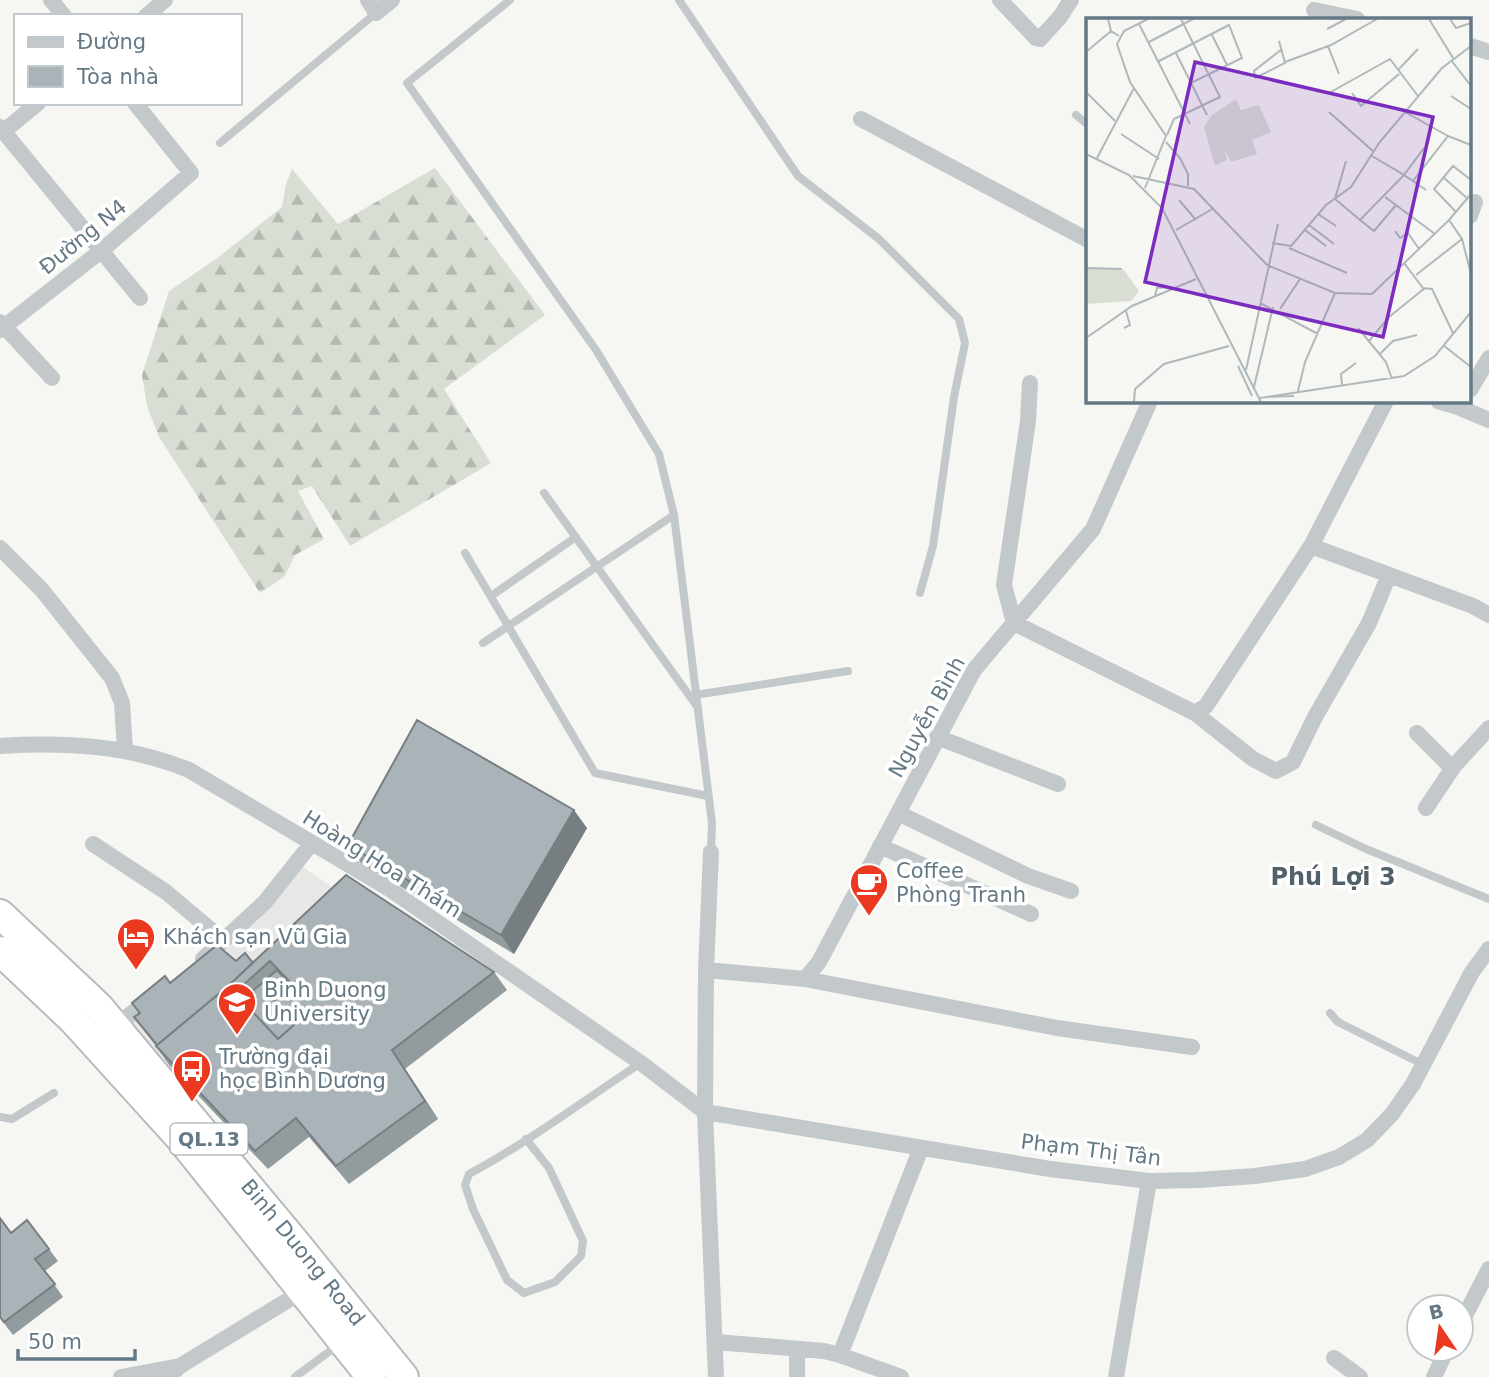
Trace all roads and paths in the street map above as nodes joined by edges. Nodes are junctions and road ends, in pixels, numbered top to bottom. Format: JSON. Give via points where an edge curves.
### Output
{"nodes":[{"id":1,"x":51,"y":0,"type":"edge"},
{"id":2,"x":165,"y":0,"type":"edge"},
{"id":3,"x":392,"y":0,"type":"edge"},
{"id":4,"x":510,"y":0,"type":"edge"},
{"id":5,"x":679,"y":0,"type":"edge"},
{"id":6,"x":1000,"y":0,"type":"edge"},
{"id":7,"x":1071,"y":0,"type":"edge"},
{"id":8,"x":372,"y":6,"type":"edge"},
{"id":9,"x":1314,"y":10,"type":"edge"},
{"id":10,"x":62,"y":14,"type":"edge"},
{"id":11,"x":148,"y":14,"type":"edge"},
{"id":12,"x":1352,"y":18,"type":"edge"},
{"id":13,"x":1472,"y":47,"type":"edge"},
{"id":14,"x":1489,"y":52,"type":"edge"},
{"id":15,"x":35,"y":105,"type":"edge"},
{"id":16,"x":137,"y":105,"type":"edge"},
{"id":17,"x":1076,"y":115,"type":"dead end"},
{"id":18,"x":860,"y":118,"type":"dead end"},
{"id":19,"x":1086,"y":123,"type":"edge"},
{"id":20,"x":2,"y":129,"type":"edge"},
{"id":21,"x":220,"y":143,"type":"dead end"},
{"id":22,"x":1086,"y":239,"type":"edge"},
{"id":23,"x":101,"y":251,"type":"junction"},
{"id":24,"x":140,"y":298,"type":"dead end"},
{"id":25,"x":2,"y":326,"type":"edge"},
{"id":26,"x":1489,"y":358,"type":"edge"},
{"id":27,"x":52,"y":378,"type":"dead end"},
{"id":28,"x":1030,"y":383,"type":"dead end"},
{"id":29,"x":1472,"y":387,"type":"edge"},
{"id":30,"x":1150,"y":402,"type":"edge"},
{"id":31,"x":1385,"y":402,"type":"edge"},
{"id":32,"x":1460,"y":404,"type":"edge"},
{"id":33,"x":1489,"y":420,"type":"edge"},
{"id":34,"x":544,"y":493,"type":"dead end"},
{"id":35,"x":674,"y":515,"type":"junction"},
{"id":36,"x":576,"y":537,"type":"junction"},
{"id":37,"x":1311,"y":546,"type":"junction"},
{"id":38,"x":0,"y":548,"type":"edge"},
{"id":39,"x":465,"y":553,"type":"dead end"},
{"id":40,"x":597,"y":567,"type":"junction"},
{"id":41,"x":1389,"y":575,"type":"junction"},
{"id":42,"x":920,"y":593,"type":"dead end"},
{"id":43,"x":491,"y":596,"type":"junction"},
{"id":44,"x":1489,"y":615,"type":"edge"},
{"id":45,"x":1014,"y":623,"type":"junction"},
{"id":46,"x":508,"y":626,"type":"junction"},
{"id":47,"x":483,"y":643,"type":"dead end"},
{"id":48,"x":848,"y":671,"type":"dead end"},
{"id":49,"x":695,"y":695,"type":"junction"},
{"id":50,"x":697,"y":707,"type":"junction"},
{"id":51,"x":1195,"y":713,"type":"junction"},
{"id":52,"x":1489,"y":727,"type":"edge"},
{"id":53,"x":1416,"y":733,"type":"dead end"},
{"id":54,"x":937,"y":737,"type":"junction"},
{"id":55,"x":0,"y":746,"type":"edge"},
{"id":56,"x":125,"y":750,"type":"junction"},
{"id":57,"x":1454,"y":766,"type":"junction"},
{"id":58,"x":1058,"y":784,"type":"dead end"},
{"id":59,"x":708,"y":796,"type":"junction"},
{"id":60,"x":1426,"y":808,"type":"dead end"},
{"id":61,"x":898,"y":813,"type":"junction"},
{"id":62,"x":1316,"y":825,"type":"dead end"},
{"id":63,"x":93,"y":844,"type":"dead end"},
{"id":64,"x":311,"y":844,"type":"junction"},
{"id":65,"x":880,"y":846,"type":"junction"},
{"id":66,"x":710,"y":852,"type":"joint"},
{"id":67,"x":1070,"y":891,"type":"dead end"},
{"id":68,"x":1489,"y":899,"type":"edge"},
{"id":69,"x":0,"y":914,"type":"edge"},
{"id":70,"x":1031,"y":914,"type":"dead end"},
{"id":71,"x":223,"y":940,"type":"junction"},
{"id":72,"x":1489,"y":950,"type":"edge"},
{"id":73,"x":0,"y":951,"type":"edge"},
{"id":74,"x":706,"y":970,"type":"junction"},
{"id":75,"x":186,"y":972,"type":"edge"},
{"id":76,"x":805,"y":979,"type":"junction"},
{"id":77,"x":166,"y":988,"type":"edge"},
{"id":78,"x":1330,"y":1013,"type":"dead end"},
{"id":79,"x":115,"y":1026,"type":"junction"},
{"id":80,"x":1192,"y":1047,"type":"dead end"},
{"id":81,"x":641,"y":1063,"type":"junction"},
{"id":82,"x":1424,"y":1065,"type":"junction"},
{"id":83,"x":54,"y":1093,"type":"dead end"},
{"id":84,"x":705,"y":1112,"type":"junction"},
{"id":85,"x":0,"y":1117,"type":"edge"},
{"id":86,"x":526,"y":1139,"type":"junction"},
{"id":87,"x":921,"y":1148,"type":"junction"},
{"id":88,"x":1149,"y":1181,"type":"junction"},
{"id":89,"x":1489,"y":1269,"type":"edge"},
{"id":90,"x":303,"y":1291,"type":"junction"},
{"id":91,"x":1475,"y":1296,"type":"edge"},
{"id":92,"x":343,"y":1341,"type":"junction"},
{"id":93,"x":716,"y":1342,"type":"junction"},
{"id":94,"x":797,"y":1349,"type":"junction"},
{"id":95,"x":840,"y":1355,"type":"junction"},
{"id":96,"x":1334,"y":1358,"type":"dead end"},
{"id":97,"x":174,"y":1372,"type":"edge"},
{"id":98,"x":121,"y":1377,"type":"edge"},
{"id":99,"x":295,"y":1377,"type":"edge"},
{"id":100,"x":371,"y":1377,"type":"edge"},
{"id":101,"x":404,"y":1377,"type":"edge"},
{"id":102,"x":716,"y":1377,"type":"edge"},
{"id":103,"x":797,"y":1377,"type":"edge"},
{"id":104,"x":901,"y":1377,"type":"edge"},
{"id":105,"x":1116,"y":1377,"type":"edge"},
{"id":106,"x":1360,"y":1377,"type":"edge"}],
"edges":[{"from":1,"to":10,"type":"street"},
{"from":2,"to":11,"type":"street"},
{"from":3,"to":8,"type":"street"},
{"from":4,"to":35,"type":"lane","via":[[407,82],[596,350],[659,454]]},
{"from":5,"to":42,"type":"lane","via":[[798,176],[879,239],[959,319],[965,343],[933,546]]},
{"from":6,"to":7,"type":"street","via":[[1040,39]]},
{"from":8,"to":21,"type":"lane"},
{"from":9,"to":12,"type":"street"},
{"from":13,"to":14,"type":"street"},
{"from":15,"to":20,"type":"street"},
{"from":16,"to":23,"type":"street","name":"Đường N4","via":[[191,173]]},
{"from":17,"to":19,"type":"lane"},
{"from":18,"to":22,"type":"street"},
{"from":20,"to":23,"type":"street"},
{"from":23,"to":24,"type":"street"},
{"from":23,"to":25,"type":"street","name":"Đường N4"},
{"from":25,"to":27,"type":"street"},
{"from":26,"to":29,"type":"street"},
{"from":28,"to":45,"type":"street","via":[[1004,585]]},
{"from":30,"to":45,"type":"street","name":"Nguyễn Bình","via":[[1093,529]]},
{"from":31,"to":37,"type":"street"},
{"from":32,"to":33,"type":"street"},
{"from":34,"to":36,"type":"lane"},
{"from":35,"to":40,"type":"lane"},
{"from":35,"to":49,"type":"lane"},
{"from":36,"to":40,"type":"lane"},
{"from":36,"to":43,"type":"lane"},
{"from":37,"to":41,"type":"street"},
{"from":37,"to":51,"type":"street","via":[[1206,706]]},
{"from":38,"to":56,"type":"street","via":[[42,590],[112,678],[122,704]]},
{"from":39,"to":43,"type":"lane"},
{"from":40,"to":46,"type":"lane"},
{"from":40,"to":50,"type":"lane"},
{"from":41,"to":44,"type":"street"},
{"from":41,"to":51,"type":"street","via":[[1369,623],[1293,762],[1276,771],[1253,759]]},
{"from":43,"to":46,"type":"lane"},
{"from":45,"to":51,"type":"street"},
{"from":45,"to":54,"type":"street","name":"Nguyễn Bình","via":[[974,670]]},
{"from":46,"to":47,"type":"lane"},
{"from":46,"to":59,"type":"lane","via":[[595,772]]},
{"from":48,"to":49,"type":"lane"},
{"from":49,"to":50,"type":"lane"},
{"from":50,"to":59,"type":"lane"},
{"from":52,"to":57,"type":"street"},
{"from":53,"to":57,"type":"street"},
{"from":54,"to":58,"type":"street"},
{"from":54,"to":61,"type":"street","name":"Nguyễn Bình"},
{"from":55,"to":56,"type":"street","name":"Hoàng Hoa Thám"},
{"from":56,"to":64,"type":"street","name":"Hoàng Hoa Thám","via":[[189,770]]},
{"from":57,"to":60,"type":"street"},
{"from":59,"to":66,"type":"lane"},
{"from":61,"to":65,"type":"street","name":"Nguyễn Bình"},
{"from":61,"to":67,"type":"street","via":[[1028,876]]},
{"from":62,"to":68,"type":"lane"},
{"from":63,"to":71,"type":"street","via":[[166,892]]},
{"from":64,"to":71,"type":"street","via":[[265,902]]},
{"from":64,"to":81,"type":"street","name":"Hoàng Hoa Thám","via":[[387,888]]},
{"from":65,"to":70,"type":"street"},
{"from":65,"to":76,"type":"street","name":"Nguyễn Bình","via":[[820,962]]},
{"from":66,"to":74,"type":"street"},
{"from":69,"to":79,"type":"highway","name":"Binh Duong Road","number":"QL.13"},
{"from":71,"to":75,"type":"street"},
{"from":72,"to":82,"type":"street","name":"Phạm Thị Tân","via":[[1472,972]]},
{"from":73,"to":90,"type":"highway","name":"Binh Duong Road","number":"QL.13","via":[[73,1020],[180,1138]]},
{"from":74,"to":76,"type":"street"},
{"from":74,"to":84,"type":"street"},
{"from":76,"to":80,"type":"street","via":[[1057,1028]]},
{"from":77,"to":79,"type":"street"},
{"from":78,"to":82,"type":"lane","via":[[1338,1022]]},
{"from":79,"to":101,"type":"highway","name":"Binh Duong Road","number":"QL.13","via":[[200,1118]]},
{"from":81,"to":84,"type":"street","name":"Hoàng Hoa Thám"},
{"from":81,"to":86,"type":"lane"},
{"from":82,"to":88,"type":"street","name":"Phạm Thị Tân","via":[[1392,1114],[1367,1140],[1339,1157],[1305,1169],[1255,1176]]},
{"from":83,"to":85,"type":"lane","via":[[12,1119]]},
{"from":84,"to":87,"type":"street","name":"Phạm Thị Tân"},
{"from":84,"to":93,"type":"street"},
{"from":86,"to":86,"type":"lane","via":[[469,1174],[466,1185],[507,1280],[524,1293],[555,1282],[581,1256],[583,1241],[549,1168]]},
{"from":87,"to":88,"type":"street","name":"Phạm Thị Tân"},
{"from":87,"to":95,"type":"street"},
{"from":88,"to":105,"type":"street"},
{"from":89,"to":91,"type":"street"},
{"from":90,"to":92,"type":"highway","name":"Binh Duong Road","number":"QL.13"},
{"from":90,"to":97,"type":"street"},
{"from":92,"to":99,"type":"lane"},
{"from":92,"to":100,"type":"highway","name":"Binh Duong Road","number":"QL.13"},
{"from":93,"to":94,"type":"street"},
{"from":93,"to":102,"type":"street"},
{"from":94,"to":95,"type":"street"},
{"from":94,"to":103,"type":"street"},
{"from":95,"to":104,"type":"street"},
{"from":96,"to":106,"type":"street"},
{"from":97,"to":98,"type":"street"}]}
